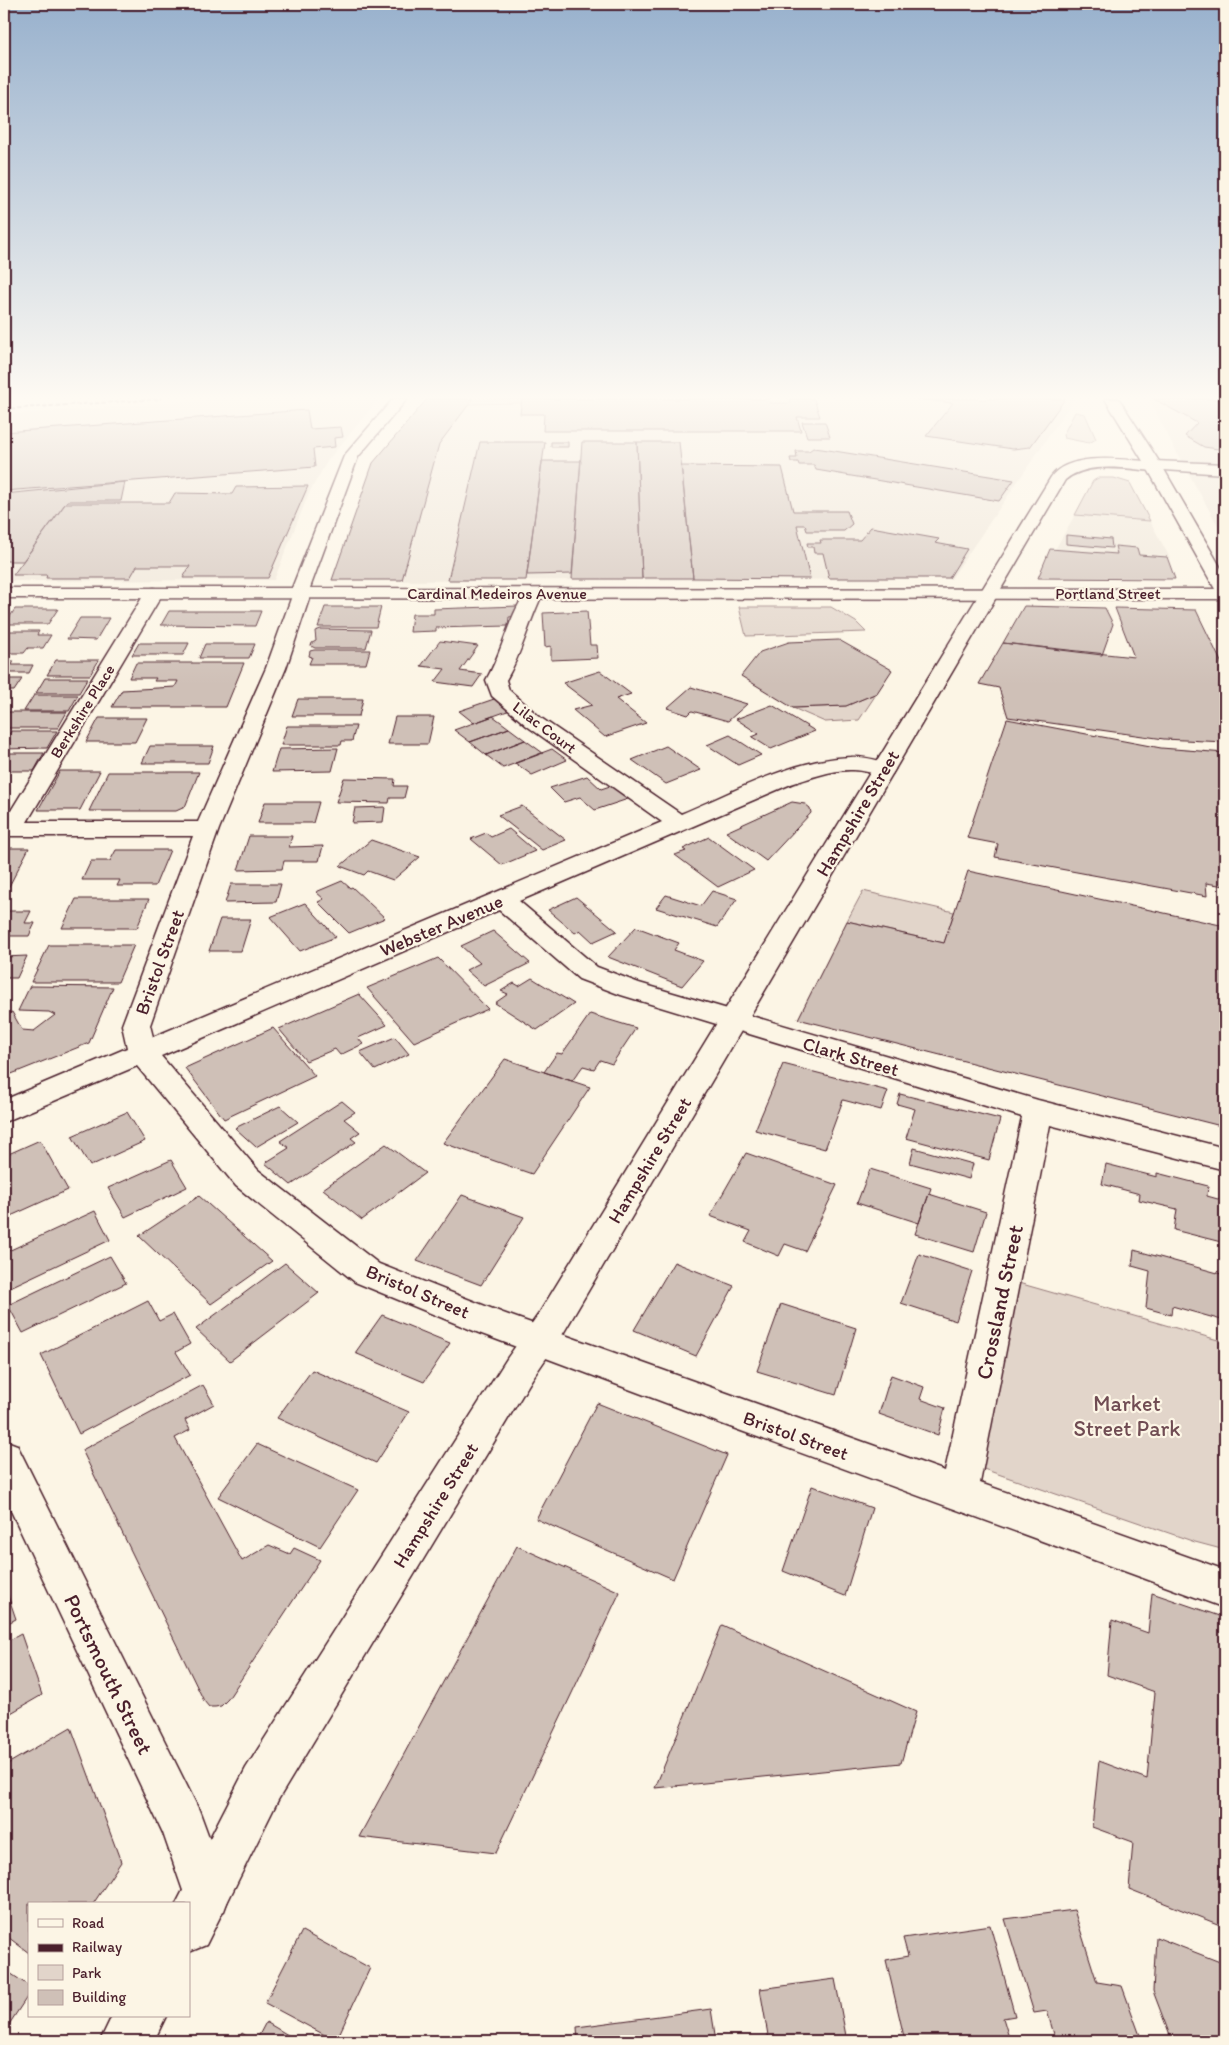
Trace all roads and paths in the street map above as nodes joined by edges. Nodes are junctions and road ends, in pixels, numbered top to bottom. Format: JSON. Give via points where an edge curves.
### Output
{"nodes":[{"id":1,"x":337,"y":494,"type":"edge"},
{"id":2,"x":1049,"y":494,"type":"edge"},
{"id":3,"x":1170,"y":494,"type":"edge"},
{"id":4,"x":1225,"y":592,"type":"edge"},
{"id":5,"x":4,"y":593,"type":"edge"},
{"id":6,"x":154,"y":593,"type":"junction"},
{"id":7,"x":301,"y":593,"type":"junction"},
{"id":8,"x":534,"y":593,"type":"junction"},
{"id":9,"x":990,"y":593,"type":"junction"},
{"id":10,"x":884,"y":769,"type":"junction"},
{"id":11,"x":679,"y":823,"type":"junction"},
{"id":12,"x":7,"y":829,"type":"edge"},
{"id":13,"x":207,"y":829,"type":"junction"},
{"id":14,"x":502,"y":900,"type":"junction"},
{"id":15,"x":732,"y":1020,"type":"junction"},
{"id":16,"x":142,"y":1053,"type":"junction"},
{"id":17,"x":1038,"y":1111,"type":"junction"},
{"id":18,"x":4,"y":1112,"type":"edge"},
{"id":19,"x":1225,"y":1160,"type":"edge"},
{"id":20,"x":540,"y":1340,"type":"junction"},
{"id":21,"x":4,"y":1456,"type":"edge"},
{"id":22,"x":959,"y":1494,"type":"junction"},
{"id":23,"x":1225,"y":1589,"type":"edge"},
{"id":24,"x":198,"y":1911,"type":"edge"},
{"id":25,"x":139,"y":2018,"type":"edge"},
{"id":26,"x":125,"y":2041,"type":"edge"}],
"edges":[{"from":1,"to":7,"type":"street","name":"Bristol Street"},
{"from":2,"to":9,"type":"street","name":"Hampshire Street"},
{"from":3,"to":4,"type":"street"},
{"from":4,"to":9,"type":"street","name":"Portland Street"},
{"from":5,"to":6,"type":"street","name":"Cardinal Medeiros Avenue"},
{"from":6,"to":7,"type":"street","name":"Cardinal Medeiros Avenue"},
{"from":6,"to":12,"type":"street","name":"Berkshire Place"},
{"from":7,"to":8,"type":"street","name":"Cardinal Medeiros Avenue"},
{"from":7,"to":13,"type":"street","name":"Bristol Street","via":[[276,668]]},
{"from":8,"to":9,"type":"street","name":"Cardinal Medeiros Avenue"},
{"from":8,"to":11,"type":"street","name":"Lilac Court","via":[[496,680],[499,692],[534,722]]},
{"from":9,"to":10,"type":"street","name":"Hampshire Street"},
{"from":10,"to":11,"type":"street","name":"Webster Avenue","via":[[853,763],[829,766],[784,779]]},
{"from":10,"to":15,"type":"street","name":"Hampshire Street"},
{"from":11,"to":14,"type":"street","name":"Webster Avenue"},
{"from":12,"to":13,"type":"street","name":"Berkshire Place"},
{"from":13,"to":16,"type":"street","name":"Bristol Street","via":[[136,1025]]},
{"from":14,"to":15,"type":"street","name":"Clark Street","via":[[588,973]]},
{"from":14,"to":16,"type":"street","name":"Webster Avenue"},
{"from":15,"to":17,"type":"street","name":"Clark Street"},
{"from":15,"to":20,"type":"street","name":"Hampshire Street"},
{"from":16,"to":18,"type":"street","name":"Webster Avenue"},
{"from":16,"to":20,"type":"street","name":"Bristol Street","via":[[247,1178],[367,1273]]},
{"from":17,"to":19,"type":"street","name":"Clark Street"},
{"from":17,"to":22,"type":"street","name":"Crossland Street"},
{"from":20,"to":22,"type":"street","name":"Bristol Street"},
{"from":20,"to":24,"type":"street","name":"Hampshire Street","via":[[262,1784]]},
{"from":21,"to":24,"type":"street","name":"Portsmouth Street","via":[[183,1826]]},
{"from":22,"to":23,"type":"street","name":"Bristol Street"},
{"from":25,"to":26,"type":"street"}]}
